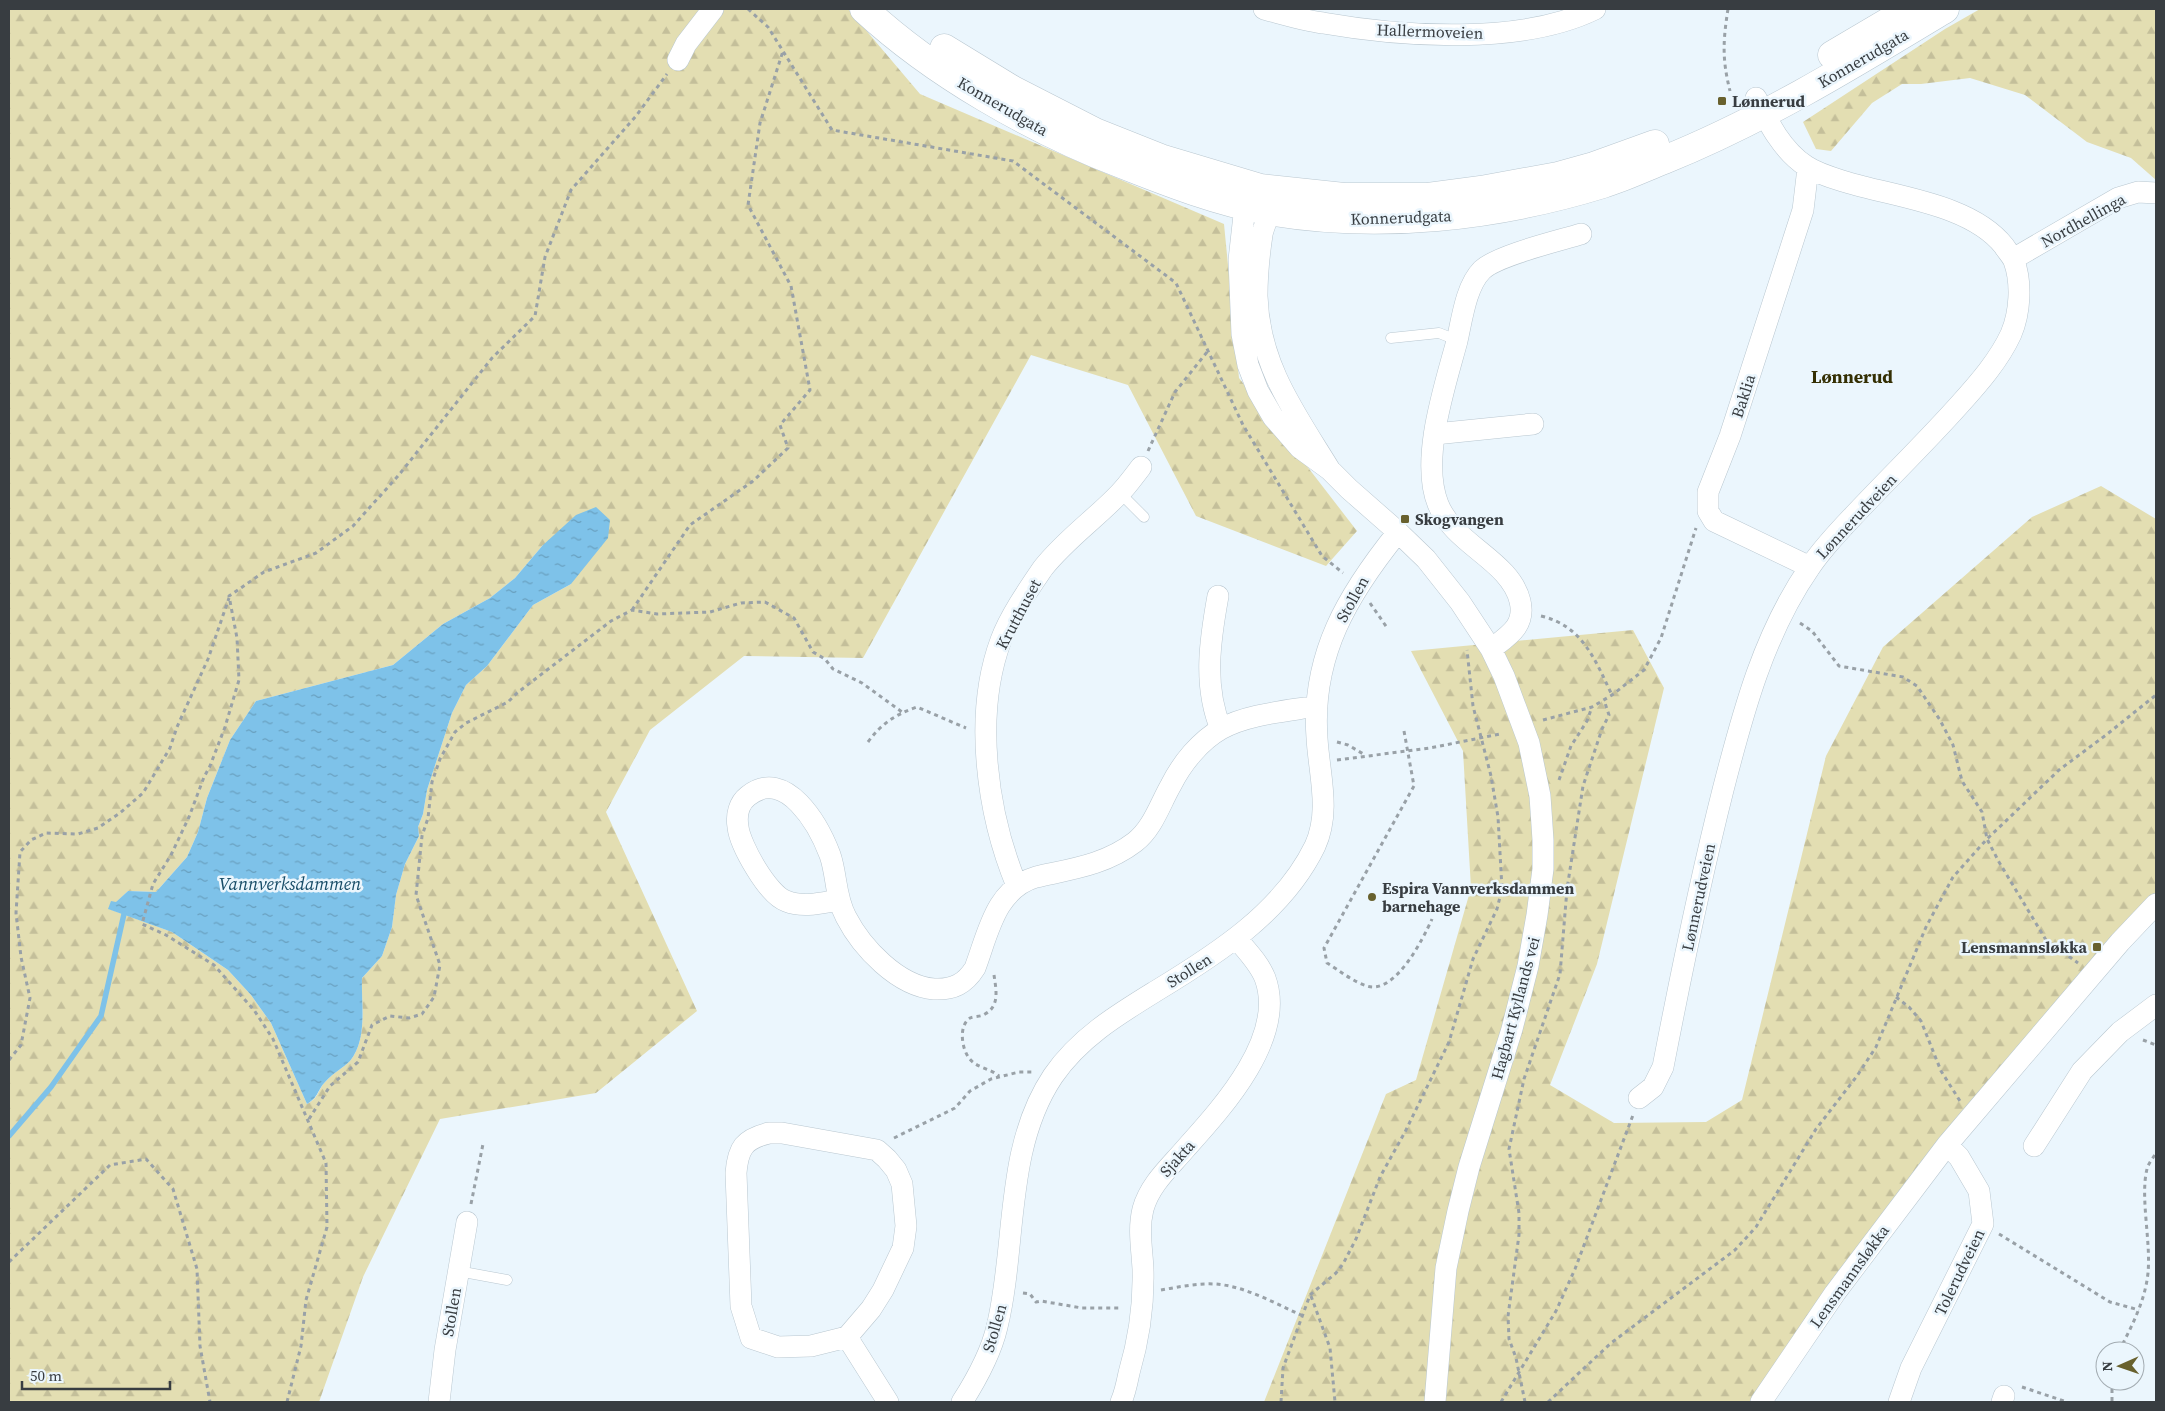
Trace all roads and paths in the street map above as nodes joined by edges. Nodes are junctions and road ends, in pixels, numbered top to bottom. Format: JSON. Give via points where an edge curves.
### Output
{"nodes":[{"id":1,"x":713,"y":9,"type":"edge"},
{"id":2,"x":748,"y":9,"type":"edge"},
{"id":3,"x":864,"y":9,"type":"edge"},
{"id":4,"x":889,"y":9,"type":"edge"},
{"id":5,"x":1264,"y":9,"type":"edge"},
{"id":6,"x":1595,"y":9,"type":"edge"},
{"id":7,"x":1728,"y":9,"type":"edge"},
{"id":8,"x":1910,"y":9,"type":"edge"},
{"id":9,"x":1945,"y":9,"type":"edge"},
{"id":10,"x":1324,"y":16,"type":"edge"},
{"id":11,"x":783,"y":51,"type":"junction"},
{"id":12,"x":678,"y":60,"type":"joint"},
{"id":13,"x":1730,"y":91,"type":"dead end"},
{"id":14,"x":1760,"y":106,"type":"junction"},
{"id":15,"x":1808,"y":168,"type":"junction"},
{"id":16,"x":2156,"y":193,"type":"edge"},
{"id":17,"x":1258,"y":201,"type":"junction"},
{"id":18,"x":1581,"y":234,"type":"dead end"},
{"id":19,"x":2014,"y":259,"type":"junction"},
{"id":20,"x":1391,"y":338,"type":"dead end"},
{"id":21,"x":1456,"y":345,"type":"junction"},
{"id":22,"x":1208,"y":351,"type":"junction"},
{"id":23,"x":1533,"y":424,"type":"dead end"},
{"id":24,"x":1435,"y":434,"type":"junction"},
{"id":25,"x":1141,"y":468,"type":"joint"},
{"id":26,"x":1120,"y":494,"type":"junction"},
{"id":27,"x":1708,"y":511,"type":"junction"},
{"id":28,"x":1144,"y":516,"type":"dead end"},
{"id":29,"x":1398,"y":532,"type":"junction"},
{"id":30,"x":1810,"y":566,"type":"junction"},
{"id":31,"x":1358,"y":586,"type":"junction"},
{"id":32,"x":229,"y":596,"type":"junction"},
{"id":33,"x":1218,"y":596,"type":"dead end"},
{"id":34,"x":632,"y":610,"type":"junction"},
{"id":35,"x":1522,"y":612,"type":"junction"},
{"id":36,"x":1783,"y":612,"type":"junction"},
{"id":37,"x":1476,"y":626,"type":"junction"},
{"id":38,"x":1388,"y":629,"type":"dead end"},
{"id":39,"x":1491,"y":649,"type":"junction"},
{"id":40,"x":2156,"y":694,"type":"edge"},
{"id":41,"x":1612,"y":696,"type":"junction"},
{"id":42,"x":1604,"y":700,"type":"junction"},
{"id":43,"x":1317,"y":706,"type":"junction"},
{"id":44,"x":1592,"y":707,"type":"junction"},
{"id":45,"x":902,"y":712,"type":"junction"},
{"id":46,"x":1543,"y":720,"type":"dead end"},
{"id":47,"x":1221,"y":728,"type":"junction"},
{"id":48,"x":1404,"y":731,"type":"dead end"},
{"id":49,"x":986,"y":733,"type":"junction"},
{"id":50,"x":1500,"y":734,"type":"dead end"},
{"id":51,"x":1481,"y":739,"type":"junction"},
{"id":52,"x":868,"y":742,"type":"dead end"},
{"id":53,"x":1317,"y":742,"type":"junction"},
{"id":54,"x":1408,"y":751,"type":"junction"},
{"id":55,"x":1365,"y":756,"type":"junction"},
{"id":56,"x":1320,"y":763,"type":"junction"},
{"id":57,"x":1540,"y":796,"type":"junction"},
{"id":58,"x":1987,"y":839,"type":"junction"},
{"id":59,"x":1017,"y":886,"type":"junction"},
{"id":60,"x":839,"y":900,"type":"junction"},
{"id":61,"x":2156,"y":904,"type":"edge"},
{"id":62,"x":1432,"y":919,"type":"dead end"},
{"id":63,"x":1236,"y":938,"type":"junction"},
{"id":64,"x":981,"y":952,"type":"junction"},
{"id":65,"x":2093,"y":973,"type":"junction"},
{"id":66,"x":1896,"y":997,"type":"junction"},
{"id":67,"x":2156,"y":1005,"type":"edge"},
{"id":68,"x":9,"y":1060,"type":"edge"},
{"id":69,"x":1053,"y":1076,"type":"junction"},
{"id":70,"x":999,"y":1077,"type":"junction"},
{"id":71,"x":1639,"y":1098,"type":"joint"},
{"id":72,"x":1972,"y":1115,"type":"junction"},
{"id":73,"x":308,"y":1120,"type":"junction"},
{"id":74,"x":483,"y":1144,"type":"dead end"},
{"id":75,"x":1947,"y":1145,"type":"junction"},
{"id":76,"x":2034,"y":1146,"type":"dead end"},
{"id":77,"x":877,"y":1150,"type":"junction"},
{"id":78,"x":2156,"y":1153,"type":"edge"},
{"id":79,"x":467,"y":1222,"type":"joint"},
{"id":80,"x":1983,"y":1224,"type":"junction"},
{"id":81,"x":9,"y":1262,"type":"edge"},
{"id":82,"x":458,"y":1271,"type":"junction"},
{"id":83,"x":506,"y":1280,"type":"dead end"},
{"id":84,"x":1005,"y":1289,"type":"junction"},
{"id":85,"x":1310,"y":1295,"type":"junction"},
{"id":86,"x":1142,"y":1299,"type":"junction"},
{"id":87,"x":2139,"y":1310,"type":"junction"},
{"id":88,"x":1302,"y":1316,"type":"junction"},
{"id":89,"x":847,"y":1337,"type":"junction"},
{"id":90,"x":2124,"y":1341,"type":"edge"},
{"id":91,"x":1519,"y":1373,"type":"junction"},
{"id":92,"x":2003,"y":1399,"type":"edge"},
{"id":93,"x":210,"y":1402,"type":"edge"},
{"id":94,"x":287,"y":1402,"type":"edge"},
{"id":95,"x":439,"y":1402,"type":"edge"},
{"id":96,"x":888,"y":1402,"type":"edge"},
{"id":97,"x":962,"y":1402,"type":"edge"},
{"id":98,"x":1121,"y":1402,"type":"edge"},
{"id":99,"x":1281,"y":1402,"type":"edge"},
{"id":100,"x":1335,"y":1402,"type":"edge"},
{"id":101,"x":1435,"y":1402,"type":"edge"},
{"id":102,"x":1501,"y":1402,"type":"edge"},
{"id":103,"x":1525,"y":1402,"type":"edge"},
{"id":104,"x":1548,"y":1402,"type":"edge"},
{"id":105,"x":1761,"y":1402,"type":"edge"},
{"id":106,"x":1899,"y":1402,"type":"edge"},
{"id":107,"x":2067,"y":1402,"type":"edge"}],
"edges":[{"from":1,"to":12,"type":"street"},
{"from":2,"to":11,"type":"path","via":[[768,27]]},
{"from":3,"to":17,"type":"main road","name":"Konnerudgata","via":[[938,66],[1064,141],[1149,175]]},
{"from":4,"to":17,"type":"main road","name":"Konnerudgata","via":[[981,71],[1095,132]]},
{"from":5,"to":10,"type":"street","name":"Hallermoveien"},
{"from":6,"to":10,"type":"street","name":"Hallermoveien","via":[[1550,26],[1492,33],[1395,32]]},
{"from":7,"to":13,"type":"path","via":[[1723,43]]},
{"from":8,"to":14,"type":"main road","name":"Konnerudgata"},
{"from":9,"to":14,"type":"main road","name":"Konnerudgata","via":[[1796,97]]},
{"from":11,"to":22,"type":"path","via":[[832,130],[1013,161],[1176,283]]},
{"from":11,"to":34,"type":"path","via":[[760,123],[748,205],[791,286],[810,390],[780,426],[788,448],[753,481],[690,525]]},
{"from":12,"to":32,"type":"path","via":[[636,116],[571,190],[545,257],[535,316],[492,358],[398,476],[353,526],[316,553],[264,572]]},
{"from":14,"to":15,"type":"street","name":"Lønnerudveien","via":[[1780,142]]},
{"from":14,"to":17,"type":"main road","name":"Konnerudgata","via":[[1710,141],[1605,184],[1520,204],[1464,214],[1374,220],[1344,219]]},
{"from":15,"to":19,"type":"street","name":"Lønnerudveien","via":[[1957,214],[1982,226]]},
{"from":15,"to":27,"type":"street","name":"Baklia","via":[[1803,210],[1730,436],[1708,492]]},
{"from":16,"to":19,"type":"street","name":"Nordhellinga","via":[[2138,192],[2118,198]]},
{"from":17,"to":29,"type":"street","name":"Hagbart Kyllands vei","via":[[1239,260],[1242,334],[1248,365],[1258,391],[1273,417],[1300,448],[1330,470]]},
{"from":18,"to":21,"type":"street","via":[[1494,261],[1481,271],[1471,289]]},
{"from":19,"to":30,"type":"street","name":"Lønnerudveien","via":[[2018,278],[2017,315],[2010,336],[1997,356],[1979,383]]},
{"from":20,"to":21,"type":"lane","via":[[1438,333],[1450,337]]},
{"from":21,"to":24,"type":"street"},
{"from":22,"to":25,"type":"path","via":[[1175,392]]},
{"from":22,"to":31,"type":"path","via":[[1243,425],[1322,556]]},
{"from":23,"to":24,"type":"street"},
{"from":24,"to":35,"type":"street","via":[[1433,467],[1438,504],[1455,530],[1506,575],[1515,589]]},
{"from":25,"to":26,"type":"street","name":"Krutthuset"},
{"from":26,"to":28,"type":"lane"},
{"from":26,"to":49,"type":"street","name":"Krutthuset","via":[[1044,567],[1015,613],[993,664]]},
{"from":27,"to":30,"type":"street","via":[[1719,524]]},
{"from":27,"to":41,"type":"path","via":[[1693,534],[1654,654],[1644,670]]},
{"from":29,"to":31,"type":"street","name":"Stollen"},
{"from":29,"to":37,"type":"street","name":"Hagbart Kyllands vei","via":[[1436,572]]},
{"from":30,"to":36,"type":"street","name":"Lønnerudveien"},
{"from":31,"to":38,"type":"path"},
{"from":31,"to":43,"type":"street","name":"Stollen","via":[[1325,655]]},
{"from":32,"to":68,"type":"path","via":[[208,659],[170,748],[143,793],[98,828],[78,834],[46,833],[31,840],[20,852],[16,913],[30,998],[21,1045]]},
{"from":32,"to":73,"type":"path","via":[[237,638],[239,680],[210,766],[171,855],[153,884],[142,924],[214,965],[232,984],[273,1039]]},
{"from":33,"to":47,"type":"street","via":[[1209,675],[1214,712]]},
{"from":34,"to":45,"type":"path","via":[[657,614],[710,612],[741,603],[765,602],[794,618],[813,652],[833,669],[862,683]]},
{"from":34,"to":73,"type":"path","via":[[612,621],[508,702],[466,722],[447,744],[432,782],[416,896],[440,965],[434,997],[422,1014],[409,1018],[390,1016],[372,1025],[358,1062],[330,1086]]},
{"from":35,"to":39,"type":"street","via":[[1515,630]]},
{"from":35,"to":41,"type":"path","via":[[1559,622],[1580,638],[1589,649]]},
{"from":36,"to":58,"type":"path","via":[[1812,630],[1839,666],[1903,677],[1917,686],[1953,744],[1962,781],[1982,812]]},
{"from":36,"to":71,"type":"street","name":"Lønnerudveien","via":[[1749,695],[1732,755],[1696,903],[1663,1067],[1653,1088]]},
{"from":37,"to":39,"type":"street","name":"Hagbart Kyllands vei"},
{"from":37,"to":51,"type":"path","via":[[1466,645],[1473,706]]},
{"from":39,"to":57,"type":"street","name":"Hagbart Kyllands vei","via":[[1529,743]]},
{"from":40,"to":58,"type":"path","via":[[2059,770]]},
{"from":41,"to":42,"type":"path"},
{"from":42,"to":44,"type":"path"},
{"from":42,"to":91,"type":"path","via":[[1609,715],[1583,786],[1576,824],[1560,974],[1524,1079],[1509,1149],[1519,1213],[1519,1235],[1508,1328]]},
{"from":43,"to":47,"type":"street","via":[[1251,718]]},
{"from":43,"to":53,"type":"street","name":"Stollen"},
{"from":44,"to":46,"type":"path"},
{"from":44,"to":57,"type":"path","via":[[1571,746],[1556,787]]},
{"from":45,"to":49,"type":"path","via":[[917,707],[958,726]]},
{"from":45,"to":52,"type":"path","via":[[879,727]]},
{"from":47,"to":59,"type":"street","via":[[1184,763],[1147,830],[1136,842],[1103,862],[1036,877]]},
{"from":48,"to":54,"type":"path"},
{"from":49,"to":59,"type":"street","name":"Krutthuset","via":[[993,803],[1008,864]]},
{"from":50,"to":51,"type":"path"},
{"from":51,"to":54,"type":"path"},
{"from":51,"to":85,"type":"path","via":[[1492,776],[1498,817],[1502,889],[1497,909],[1473,958],[1450,1042],[1380,1177],[1356,1240],[1340,1268]]},
{"from":53,"to":55,"type":"path","via":[[1341,742]]},
{"from":53,"to":56,"type":"street","name":"Stollen"},
{"from":54,"to":55,"type":"path"},
{"from":54,"to":62,"type":"path","via":[[1414,786],[1324,948],[1327,963],[1367,986],[1380,987],[1397,975],[1421,944]]},
{"from":55,"to":56,"type":"path"},
{"from":56,"to":63,"type":"street","name":"Stollen","via":[[1323,808],[1316,843],[1290,885]]},
{"from":57,"to":101,"type":"street","name":"Hagbart Kyllands vei","via":[[1543,859],[1538,916],[1512,1029],[1458,1210],[1446,1268]]},
{"from":58,"to":65,"type":"path","via":[[2046,940]]},
{"from":58,"to":66,"type":"path","via":[[1941,896]]},
{"from":59,"to":64,"type":"street","via":[[996,909]]},
{"from":60,"to":60,"type":"street","via":[[830,855],[805,809],[779,789],[768,788],[748,796],[740,806],[738,827],[743,843],[772,891],[784,901],[797,904]]},
{"from":60,"to":64,"type":"street","via":[[858,935],[894,973],[913,984],[927,988],[952,988],[970,977]]},
{"from":61,"to":65,"type":"street","name":"Lensmannsløkka"},
{"from":63,"to":69,"type":"street","name":"Stollen","via":[[1092,1033]]},
{"from":63,"to":86,"type":"street","name":"Sjakta","via":[[1265,978],[1270,998],[1266,1031],[1239,1086],[1157,1180],[1147,1196],[1140,1226]]},
{"from":64,"to":70,"type":"path","via":[[991,960],[996,1002],[984,1015],[970,1018],[965,1024],[963,1046],[974,1064]]},
{"from":65,"to":72,"type":"street","name":"Lensmannsløkka"},
{"from":66,"to":72,"type":"path","via":[[1921,1021],[1949,1085]]},
{"from":66,"to":104,"type":"path","via":[[1876,1047],[1858,1076],[1816,1129],[1756,1226],[1735,1250],[1611,1343]]},
{"from":67,"to":76,"type":"street","via":[[2120,1032],[2082,1071]]},
{"from":69,"to":70,"type":"path","via":[[1042,1072],[1019,1072]]},
{"from":69,"to":84,"type":"street","name":"Stollen","via":[[1040,1099],[1024,1144]]},
{"from":70,"to":77,"type":"path","via":[[970,1091],[956,1108],[881,1145]]},
{"from":71,"to":91,"type":"path","via":[[1575,1269],[1556,1311]]},
{"from":72,"to":75,"type":"street","name":"Lensmannsløkka"},
{"from":73,"to":94,"type":"path","via":[[326,1162],[327,1227],[306,1300],[301,1346]]},
{"from":74,"to":79,"type":"path"},
{"from":75,"to":80,"type":"street","name":"Tolerudveien","via":[[1959,1157],[1979,1192]]},
{"from":75,"to":105,"type":"street","name":"Lensmannsløkka","via":[[1836,1293]]},
{"from":77,"to":89,"type":"street","via":[[896,1170],[902,1184],[906,1226],[903,1248],[883,1290]]},
{"from":77,"to":89,"type":"street","via":[[770,1133],[756,1136],[743,1145],[737,1158],[741,1306],[751,1338],[778,1347],[811,1346]]},
{"from":78,"to":87,"type":"path","via":[[2147,1168],[2148,1273]]},
{"from":79,"to":82,"type":"street","name":"Stollen"},
{"from":80,"to":87,"type":"path","via":[[2110,1302]]},
{"from":80,"to":106,"type":"street","name":"Tolerudveien","via":[[1912,1368]]},
{"from":81,"to":93,"type":"path","via":[[110,1165],[146,1159],[173,1189],[197,1269],[200,1346]]},
{"from":82,"to":83,"type":"lane"},
{"from":82,"to":95,"type":"street","name":"Stollen","via":[[444,1350]]},
{"from":84,"to":86,"type":"path","via":[[1030,1294],[1036,1302],[1106,1309]]},
{"from":84,"to":97,"type":"street","name":"Stollen","via":[[987,1356]]},
{"from":85,"to":88,"type":"path"},
{"from":85,"to":100,"type":"path","via":[[1330,1348]]},
{"from":86,"to":88,"type":"path","via":[[1200,1284],[1216,1284],[1258,1296]]},
{"from":86,"to":98,"type":"street","name":"Sjakta","via":[[1139,1336]]},
{"from":87,"to":90,"type":"path"},
{"from":88,"to":99,"type":"path","via":[[1283,1368]]},
{"from":89,"to":96,"type":"street"},
{"from":91,"to":102,"type":"path"},
{"from":91,"to":103,"type":"path"},
{"from":92,"to":107,"type":"path","via":[[2013,1389],[2025,1388]]}]}
